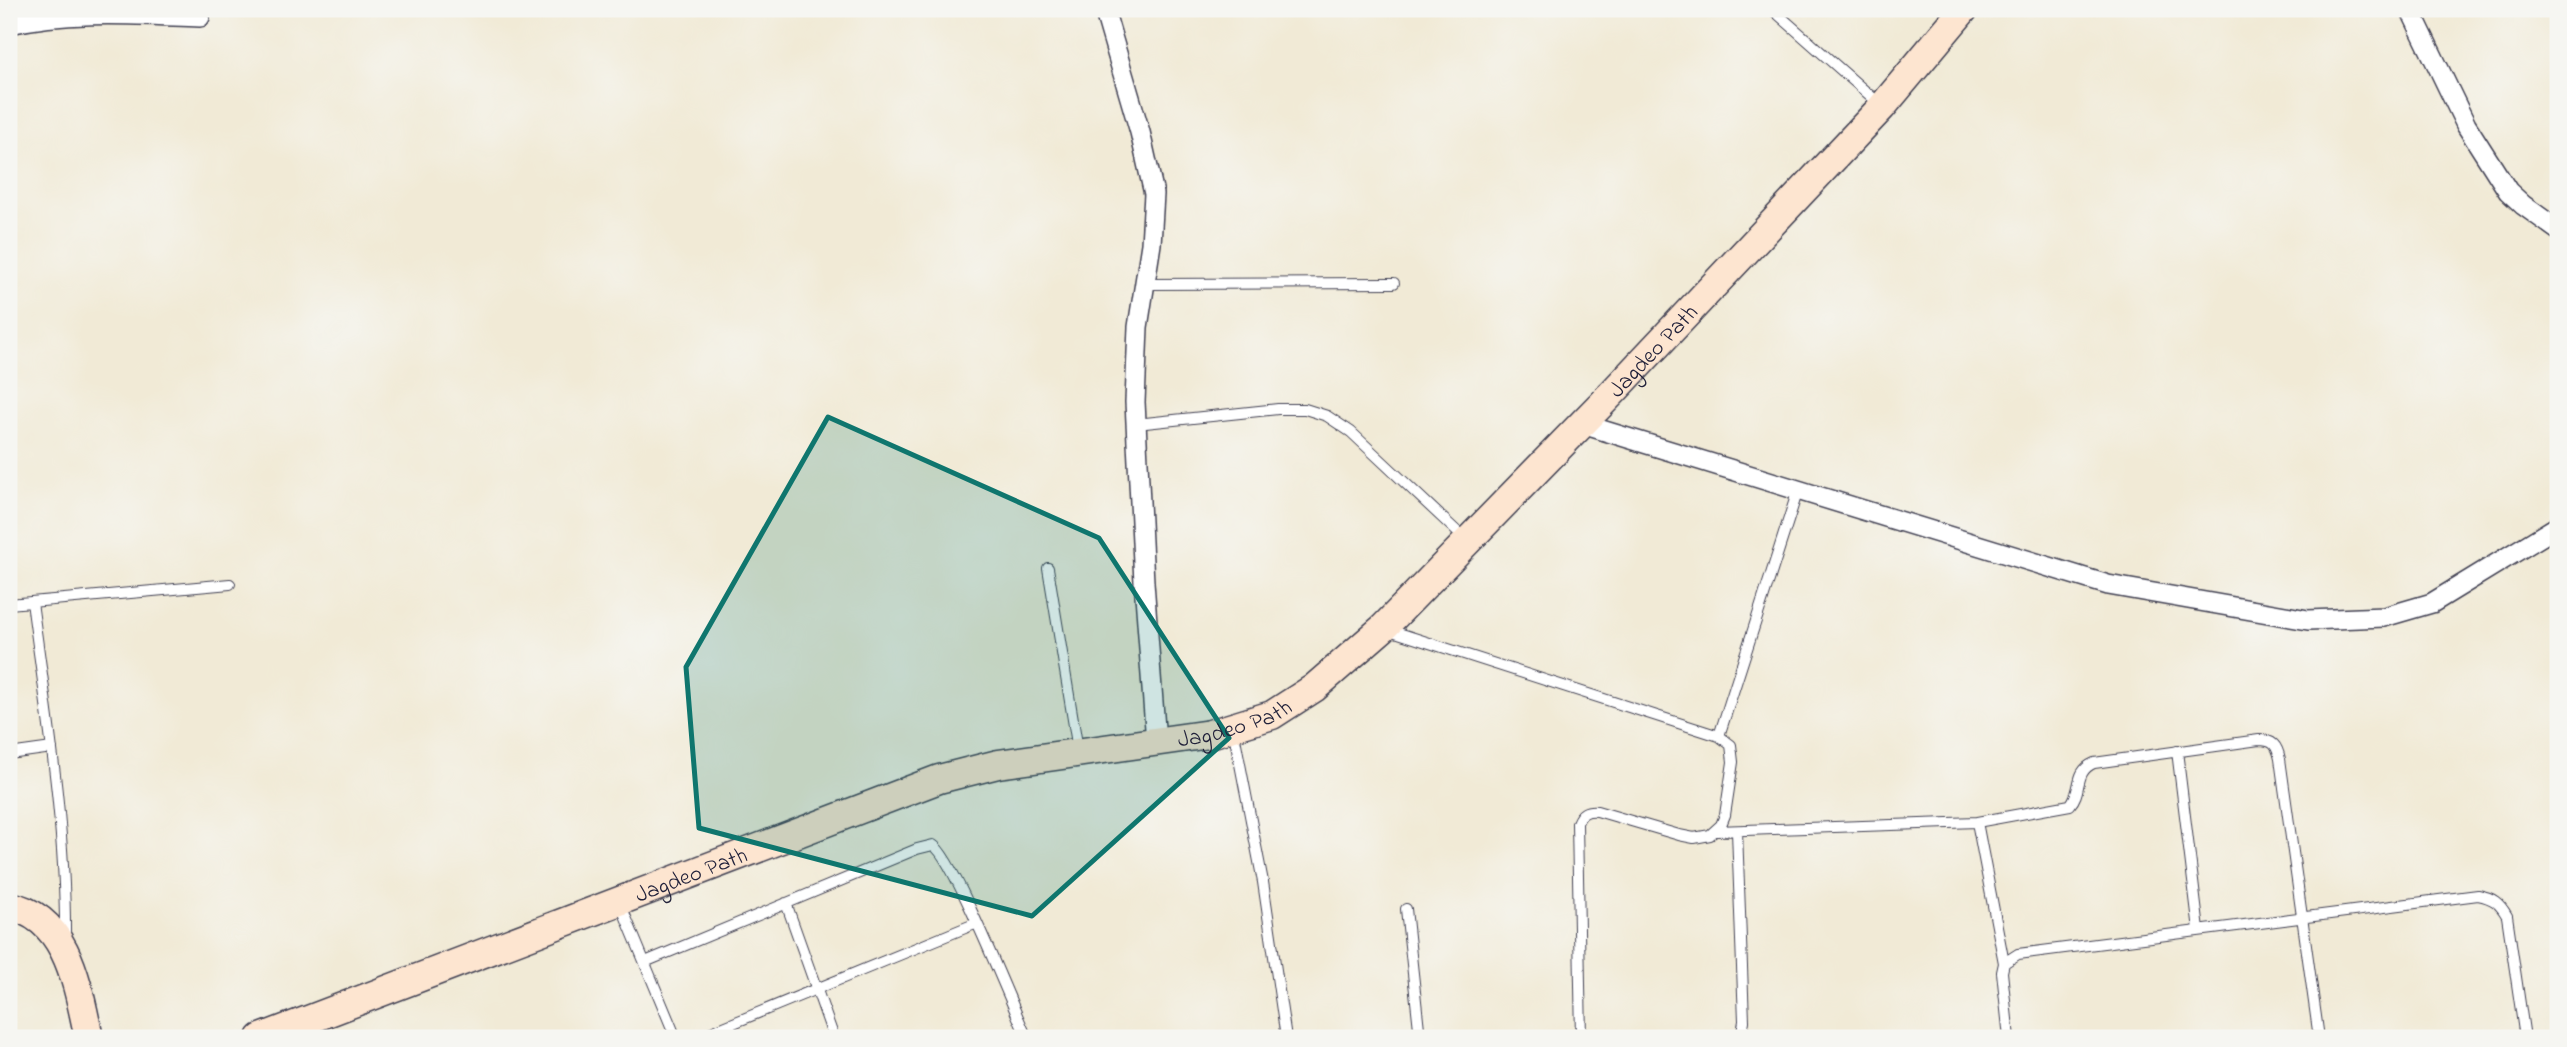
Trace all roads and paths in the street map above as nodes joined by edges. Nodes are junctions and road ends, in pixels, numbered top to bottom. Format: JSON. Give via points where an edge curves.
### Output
{"nodes":[{"id":1,"x":1104,"y":9,"type":"edge"},
{"id":2,"x":1772,"y":9,"type":"edge"},
{"id":3,"x":1964,"y":9,"type":"edge"},
{"id":4,"x":2410,"y":9,"type":"edge"},
{"id":5,"x":127,"y":12,"type":"edge"},
{"id":6,"x":200,"y":17,"type":"dead end"},
{"id":7,"x":9,"y":24,"type":"edge"},
{"id":8,"x":1882,"y":107,"type":"junction"},
{"id":9,"x":2558,"y":230,"type":"edge"},
{"id":10,"x":1394,"y":283,"type":"dead end"},
{"id":11,"x":1145,"y":284,"type":"junction"},
{"id":12,"x":1136,"y":424,"type":"junction"},
{"id":13,"x":1582,"y":424,"type":"junction"},
{"id":14,"x":1798,"y":490,"type":"junction"},
{"id":15,"x":2558,"y":526,"type":"edge"},
{"id":16,"x":1468,"y":541,"type":"junction"},
{"id":17,"x":1048,"y":568,"type":"dead end"},
{"id":18,"x":230,"y":584,"type":"dead end"},
{"id":19,"x":33,"y":602,"type":"junction"},
{"id":20,"x":9,"y":604,"type":"edge"},
{"id":21,"x":1383,"y":628,"type":"junction"},
{"id":22,"x":1233,"y":728,"type":"junction"},
{"id":23,"x":1719,"y":736,"type":"junction"},
{"id":24,"x":1156,"y":742,"type":"junction"},
{"id":25,"x":52,"y":748,"type":"junction"},
{"id":26,"x":2177,"y":751,"type":"junction"},
{"id":27,"x":1079,"y":753,"type":"junction"},
{"id":28,"x":9,"y":754,"type":"edge"},
{"id":29,"x":1977,"y":822,"type":"junction"},
{"id":30,"x":1717,"y":831,"type":"junction"},
{"id":31,"x":1737,"y":831,"type":"junction"},
{"id":32,"x":620,"y":902,"type":"junction"},
{"id":33,"x":786,"y":903,"type":"junction"},
{"id":34,"x":9,"y":906,"type":"edge"},
{"id":35,"x":1406,"y":909,"type":"dead end"},
{"id":36,"x":2302,"y":918,"type":"junction"},
{"id":37,"x":977,"y":923,"type":"junction"},
{"id":38,"x":2199,"y":930,"type":"junction"},
{"id":39,"x":64,"y":950,"type":"junction"},
{"id":40,"x":645,"y":962,"type":"junction"},
{"id":41,"x":2004,"y":963,"type":"junction"},
{"id":42,"x":818,"y":990,"type":"junction"},
{"id":43,"x":89,"y":1038,"type":"edge"},
{"id":44,"x":261,"y":1038,"type":"edge"},
{"id":45,"x":676,"y":1038,"type":"edge"},
{"id":46,"x":696,"y":1038,"type":"edge"},
{"id":47,"x":834,"y":1038,"type":"edge"},
{"id":48,"x":1027,"y":1038,"type":"edge"},
{"id":49,"x":1286,"y":1038,"type":"edge"},
{"id":50,"x":1420,"y":1038,"type":"edge"},
{"id":51,"x":1581,"y":1038,"type":"edge"},
{"id":52,"x":1741,"y":1038,"type":"edge"},
{"id":53,"x":2009,"y":1038,"type":"edge"},
{"id":54,"x":2319,"y":1038,"type":"edge"},
{"id":55,"x":2525,"y":1038,"type":"edge"}],
"edges":[{"from":1,"to":11,"type":"street","via":[[1154,194]]},
{"from":2,"to":8,"type":"lane"},
{"from":3,"to":8,"type":"main road","name":"Jagdeo Path"},
{"from":4,"to":9,"type":"street","via":[[2466,125],[2508,191]]},
{"from":5,"to":6,"type":"street"},
{"from":5,"to":7,"type":"street"},
{"from":8,"to":13,"type":"main road","name":"Jagdeo Path"},
{"from":10,"to":11,"type":"lane"},
{"from":11,"to":12,"type":"street","via":[[1136,351]]},
{"from":12,"to":16,"type":"lane","via":[[1278,409],[1305,409],[1327,416],[1351,432]]},
{"from":12,"to":24,"type":"street"},
{"from":13,"to":14,"type":"street"},
{"from":13,"to":16,"type":"main road","name":"Jagdeo Path"},
{"from":14,"to":15,"type":"street","via":[[2108,584],[2308,620],[2384,617],[2432,603]]},
{"from":14,"to":23,"type":"lane"},
{"from":16,"to":21,"type":"main road","name":"Jagdeo Path"},
{"from":17,"to":27,"type":"lane"},
{"from":18,"to":19,"type":"lane"},
{"from":19,"to":20,"type":"lane"},
{"from":19,"to":25,"type":"lane"},
{"from":21,"to":22,"type":"main road","name":"Jagdeo Path","via":[[1314,688],[1272,715]]},
{"from":21,"to":23,"type":"lane"},
{"from":22,"to":24,"type":"main road","name":"Jagdeo Path"},
{"from":22,"to":49,"type":"lane","via":[[1263,882]]},
{"from":23,"to":30,"type":"lane","via":[[1731,745],[1733,762]]},
{"from":24,"to":27,"type":"main road","name":"Jagdeo Path"},
{"from":25,"to":28,"type":"lane"},
{"from":25,"to":39,"type":"lane","via":[[62,830]]},
{"from":26,"to":29,"type":"lane","via":[[2094,763],[2081,772],[2070,805]]},
{"from":26,"to":36,"type":"lane","via":[[2259,740],[2276,745]]},
{"from":26,"to":38,"type":"lane"},
{"from":27,"to":32,"type":"main road","name":"Jagdeo Path","via":[[998,764],[939,779]]},
{"from":29,"to":31,"type":"lane"},
{"from":29,"to":41,"type":"lane"},
{"from":30,"to":31,"type":"lane"},
{"from":30,"to":51,"type":"lane","via":[[1694,838],[1597,811],[1581,814],[1577,823]]},
{"from":31,"to":52,"type":"lane"},
{"from":32,"to":40,"type":"lane"},
{"from":32,"to":44,"type":"main road","name":"Jagdeo Path"},
{"from":33,"to":37,"type":"lane","via":[[933,845],[943,855]]},
{"from":33,"to":40,"type":"lane"},
{"from":33,"to":42,"type":"lane"},
{"from":34,"to":39,"type":"main road","via":[[38,918]]},
{"from":35,"to":50,"type":"lane"},
{"from":36,"to":38,"type":"lane"},
{"from":36,"to":54,"type":"lane"},
{"from":36,"to":55,"type":"lane","via":[[2462,895],[2491,897],[2507,916]]},
{"from":37,"to":42,"type":"lane"},
{"from":37,"to":48,"type":"lane"},
{"from":38,"to":41,"type":"lane","via":[[2028,951]]},
{"from":39,"to":43,"type":"main road"},
{"from":40,"to":45,"type":"lane"},
{"from":41,"to":53,"type":"lane","via":[[2002,986]]},
{"from":42,"to":46,"type":"lane"},
{"from":42,"to":47,"type":"lane"}]}
